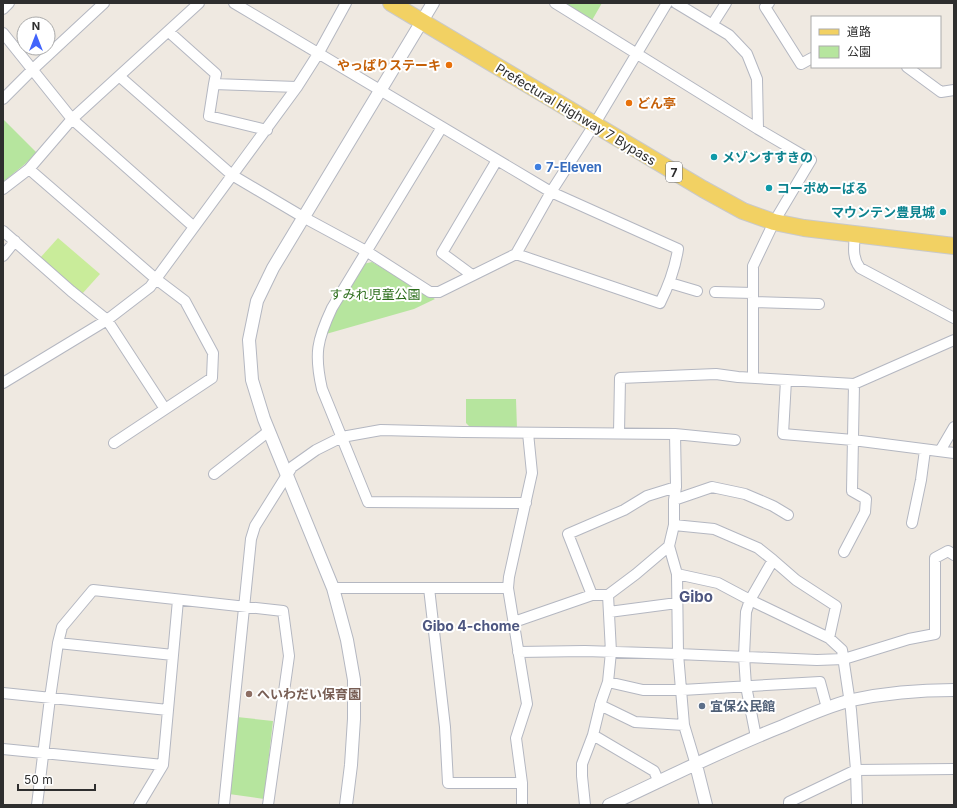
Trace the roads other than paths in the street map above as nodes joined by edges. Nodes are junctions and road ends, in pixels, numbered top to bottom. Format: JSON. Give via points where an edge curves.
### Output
{"nodes":[{"id":1,"x":9,"y":3,"type":"edge"},
{"id":2,"x":104,"y":3,"type":"edge"},
{"id":3,"x":199,"y":3,"type":"edge"},
{"id":4,"x":234,"y":3,"type":"edge"},
{"id":5,"x":346,"y":3,"type":"edge"},
{"id":6,"x":391,"y":3,"type":"edge"},
{"id":7,"x":433,"y":3,"type":"edge"},
{"id":8,"x":555,"y":3,"type":"edge"},
{"id":9,"x":667,"y":3,"type":"edge"},
{"id":10,"x":676,"y":3,"type":"edge"},
{"id":11,"x":726,"y":3,"type":"edge"},
{"id":12,"x":769,"y":3,"type":"edge"},
{"id":13,"x":3,"y":8,"type":"edge"},
{"id":14,"x":421,"y":22,"type":"junction"},
{"id":15,"x":712,"y":25,"type":"junction"},
{"id":16,"x":169,"y":32,"type":"junction"},
{"id":17,"x":3,"y":33,"type":"edge"},
{"id":18,"x":318,"y":54,"type":"junction"},
{"id":19,"x":637,"y":54,"type":"junction"},
{"id":20,"x":811,"y":59,"type":"edge"},
{"id":21,"x":908,"y":68,"type":"edge"},
{"id":22,"x":32,"y":70,"type":"junction"},
{"id":23,"x":119,"y":76,"type":"junction"},
{"id":24,"x":214,"y":84,"type":"junction"},
{"id":25,"x":297,"y":87,"type":"junction"},
{"id":26,"x":954,"y":90,"type":"edge"},
{"id":27,"x":380,"y":91,"type":"junction"},
{"id":28,"x":4,"y":96,"type":"edge"},
{"id":29,"x":72,"y":119,"type":"junction"},
{"id":30,"x":594,"y":125,"type":"junction"},
{"id":31,"x":442,"y":127,"type":"junction"},
{"id":32,"x":758,"y":129,"type":"junction"},
{"id":33,"x":267,"y":130,"type":"junction"},
{"id":34,"x":497,"y":160,"type":"junction"},
{"id":35,"x":29,"y":169,"type":"junction"},
{"id":36,"x":232,"y":175,"type":"junction"},
{"id":37,"x":3,"y":189,"type":"edge"},
{"id":38,"x":551,"y":192,"type":"junction"},
{"id":39,"x":303,"y":217,"type":"junction"},
{"id":40,"x":774,"y":222,"type":"junction"},
{"id":41,"x":194,"y":227,"type":"junction"},
{"id":42,"x":3,"y":231,"type":"edge"},
{"id":43,"x":855,"y":234,"type":"junction"},
{"id":44,"x":15,"y":242,"type":"junction"},
{"id":45,"x":954,"y":246,"type":"edge"},
{"id":46,"x":366,"y":251,"type":"junction"},
{"id":47,"x":516,"y":254,"type":"junction"},
{"id":48,"x":3,"y":256,"type":"edge"},
{"id":49,"x":472,"y":276,"type":"junction"},
{"id":50,"x":156,"y":279,"type":"junction"},
{"id":51,"x":670,"y":283,"type":"junction"},
{"id":52,"x":697,"y":291,"type":"dead end"},
{"id":53,"x":715,"y":292,"type":"dead end"},
{"id":54,"x":753,"y":297,"type":"junction"},
{"id":55,"x":819,"y":304,"type":"dead end"},
{"id":56,"x":954,"y":318,"type":"edge"},
{"id":57,"x":107,"y":320,"type":"junction"},
{"id":58,"x":954,"y":340,"type":"edge"},
{"id":59,"x":753,"y":378,"type":"junction"},
{"id":60,"x":786,"y":380,"type":"junction"},
{"id":61,"x":3,"y":383,"type":"edge"},
{"id":62,"x":854,"y":384,"type":"junction"},
{"id":63,"x":165,"y":409,"type":"junction"},
{"id":64,"x":954,"y":426,"type":"edge"},
{"id":65,"x":269,"y":431,"type":"junction"},
{"id":66,"x":528,"y":433,"type":"junction"},
{"id":67,"x":619,"y":433,"type":"junction"},
{"id":68,"x":675,"y":434,"type":"junction"},
{"id":69,"x":342,"y":437,"type":"junction"},
{"id":70,"x":735,"y":440,"type":"dead end"},
{"id":71,"x":853,"y":440,"type":"junction"},
{"id":72,"x":114,"y":443,"type":"dead end"},
{"id":73,"x":925,"y":450,"type":"junction"},
{"id":74,"x":940,"y":451,"type":"junction"},
{"id":75,"x":954,"y":453,"type":"edge"},
{"id":76,"x":214,"y":474,"type":"dead end"},
{"id":77,"x":287,"y":476,"type":"junction"},
{"id":78,"x":676,"y":487,"type":"junction"},
{"id":79,"x":674,"y":500,"type":"junction"},
{"id":80,"x":526,"y":503,"type":"junction"},
{"id":81,"x":788,"y":515,"type":"dead end"},
{"id":82,"x":912,"y":523,"type":"dead end"},
{"id":83,"x":674,"y":524,"type":"junction"},
{"id":84,"x":669,"y":546,"type":"junction"},
{"id":85,"x":844,"y":552,"type":"dead end"},
{"id":86,"x":954,"y":555,"type":"edge"},
{"id":87,"x":773,"y":560,"type":"junction"},
{"id":88,"x":677,"y":574,"type":"junction"},
{"id":89,"x":334,"y":588,"type":"junction"},
{"id":90,"x":429,"y":588,"type":"junction"},
{"id":91,"x":508,"y":588,"type":"junction"},
{"id":92,"x":592,"y":595,"type":"junction"},
{"id":93,"x":608,"y":595,"type":"junction"},
{"id":94,"x":178,"y":600,"type":"junction"},
{"id":95,"x":750,"y":600,"type":"junction"},
{"id":96,"x":677,"y":603,"type":"junction"},
{"id":97,"x":244,"y":607,"type":"junction"},
{"id":98,"x":609,"y":612,"type":"junction"},
{"id":99,"x":514,"y":622,"type":"junction"},
{"id":100,"x":829,"y":638,"type":"junction"},
{"id":101,"x":58,"y":643,"type":"junction"},
{"id":102,"x":518,"y":652,"type":"junction"},
{"id":103,"x":610,"y":652,"type":"junction"},
{"id":104,"x":678,"y":654,"type":"junction"},
{"id":105,"x":173,"y":655,"type":"junction"},
{"id":106,"x":744,"y":656,"type":"junction"},
{"id":107,"x":844,"y":659,"type":"junction"},
{"id":108,"x":608,"y":682,"type":"junction"},
{"id":109,"x":746,"y":686,"type":"junction"},
{"id":110,"x":682,"y":690,"type":"junction"},
{"id":111,"x":954,"y":690,"type":"edge"},
{"id":112,"x":3,"y":693,"type":"edge"},
{"id":113,"x":50,"y":698,"type":"junction"},
{"id":114,"x":850,"y":701,"type":"junction"},
{"id":115,"x":600,"y":705,"type":"junction"},
{"id":116,"x":827,"y":708,"type":"junction"},
{"id":117,"x":168,"y":710,"type":"junction"},
{"id":118,"x":684,"y":726,"type":"junction"},
{"id":119,"x":593,"y":735,"type":"junction"},
{"id":120,"x":756,"y":737,"type":"junction"},
{"id":121,"x":3,"y":749,"type":"edge"},
{"id":122,"x":43,"y":753,"type":"junction"},
{"id":123,"x":163,"y":765,"type":"junction"},
{"id":124,"x":696,"y":765,"type":"junction"},
{"id":125,"x":954,"y":769,"type":"edge"},
{"id":126,"x":856,"y":770,"type":"junction"},
{"id":127,"x":659,"y":782,"type":"junction"},
{"id":128,"x":522,"y":783,"type":"junction"},
{"id":129,"x":37,"y":805,"type":"edge"},
{"id":130,"x":139,"y":805,"type":"edge"},
{"id":131,"x":224,"y":805,"type":"edge"},
{"id":132,"x":268,"y":805,"type":"edge"},
{"id":133,"x":346,"y":805,"type":"edge"},
{"id":134,"x":522,"y":805,"type":"edge"},
{"id":135,"x":585,"y":805,"type":"edge"},
{"id":136,"x":609,"y":805,"type":"edge"},
{"id":137,"x":706,"y":805,"type":"edge"},
{"id":138,"x":789,"y":805,"type":"edge"},
{"id":139,"x":857,"y":805,"type":"edge"}],
"edges":[{"from":1,"to":13,"type":"street"},
{"from":2,"to":22,"type":"street"},
{"from":3,"to":16,"type":"street"},
{"from":4,"to":18,"type":"street"},
{"from":5,"to":18,"type":"street"},
{"from":6,"to":14,"type":"main road","name":"Prefectural Highway 7 Bypass","number":"7"},
{"from":7,"to":14,"type":"street"},
{"from":8,"to":19,"type":"street"},
{"from":9,"to":19,"type":"street"},
{"from":10,"to":15,"type":"street"},
{"from":11,"to":15,"type":"street"},
{"from":12,"to":20,"type":"street","via":[[764,7],[802,64]]},
{"from":14,"to":27,"type":"street"},
{"from":14,"to":30,"type":"main road","name":"Prefectural Highway 7 Bypass","number":"7"},
{"from":15,"to":32,"type":"street","via":[[729,35],[748,54],[757,80]]},
{"from":16,"to":23,"type":"street"},
{"from":16,"to":24,"type":"street","via":[[216,74]]},
{"from":17,"to":22,"type":"street"},
{"from":18,"to":25,"type":"street"},
{"from":18,"to":27,"type":"street"},
{"from":19,"to":30,"type":"street"},
{"from":19,"to":32,"type":"street"},
{"from":21,"to":26,"type":"street","via":[[941,92]]},
{"from":22,"to":28,"type":"street"},
{"from":22,"to":29,"type":"street"},
{"from":23,"to":29,"type":"street"},
{"from":23,"to":36,"type":"street"},
{"from":24,"to":25,"type":"street"},
{"from":24,"to":33,"type":"street","via":[[209,116]]},
{"from":25,"to":33,"type":"street"},
{"from":27,"to":31,"type":"street"},
{"from":27,"to":39,"type":"street"},
{"from":29,"to":35,"type":"street"},
{"from":29,"to":41,"type":"street"},
{"from":30,"to":38,"type":"street"},
{"from":30,"to":40,"type":"main road","name":"Prefectural Highway 7 Bypass","number":"7","via":[[703,190],[743,211]]},
{"from":31,"to":34,"type":"street"},
{"from":31,"to":46,"type":"street"},
{"from":32,"to":40,"type":"street","via":[[811,160]]},
{"from":33,"to":36,"type":"street"},
{"from":34,"to":38,"type":"street"},
{"from":34,"to":49,"type":"street","via":[[442,253]]},
{"from":35,"to":37,"type":"street"},
{"from":35,"to":50,"type":"street"},
{"from":36,"to":39,"type":"street"},
{"from":36,"to":41,"type":"street"},
{"from":38,"to":47,"type":"street"},
{"from":38,"to":51,"type":"street","via":[[678,249]]},
{"from":39,"to":46,"type":"street"},
{"from":39,"to":65,"type":"street","via":[[257,301],[249,340],[252,380]]},
{"from":40,"to":43,"type":"main road","name":"Prefectural Highway 7 Bypass","number":"7"},
{"from":40,"to":54,"type":"street","via":[[753,266]]},
{"from":41,"to":50,"type":"street"},
{"from":42,"to":44,"type":"street"},
{"from":43,"to":45,"type":"main road","name":"Prefectural Highway 7 Bypass","number":"7"},
{"from":43,"to":56,"type":"street","via":[[854,256],[860,268]]},
{"from":44,"to":48,"type":"street"},
{"from":44,"to":57,"type":"street"},
{"from":46,"to":49,"type":"street","via":[[430,292],[439,292]]},
{"from":46,"to":69,"type":"street","via":[[332,308],[322,330],[317,351],[322,389]]},
{"from":47,"to":49,"type":"street"},
{"from":47,"to":51,"type":"street","via":[[660,303]]},
{"from":50,"to":57,"type":"street"},
{"from":50,"to":63,"type":"street","via":[[185,302],[213,353],[212,378]]},
{"from":51,"to":52,"type":"street"},
{"from":53,"to":54,"type":"street"},
{"from":54,"to":55,"type":"street"},
{"from":54,"to":59,"type":"street"},
{"from":57,"to":61,"type":"street"},
{"from":57,"to":63,"type":"street"},
{"from":58,"to":62,"type":"street"},
{"from":59,"to":60,"type":"street"},
{"from":59,"to":67,"type":"street","via":[[716,374],[620,378]]},
{"from":60,"to":62,"type":"street"},
{"from":60,"to":71,"type":"street","via":[[783,434]]},
{"from":62,"to":71,"type":"street"},
{"from":63,"to":72,"type":"street"},
{"from":64,"to":74,"type":"street"},
{"from":65,"to":76,"type":"street"},
{"from":65,"to":77,"type":"street"},
{"from":66,"to":67,"type":"street"},
{"from":66,"to":69,"type":"street","via":[[381,430]]},
{"from":66,"to":80,"type":"street","via":[[532,473]]},
{"from":67,"to":68,"type":"street"},
{"from":68,"to":70,"type":"street"},
{"from":68,"to":78,"type":"street"},
{"from":69,"to":77,"type":"street","via":[[316,450],[292,467]]},
{"from":69,"to":80,"type":"street","via":[[368,502]]},
{"from":71,"to":73,"type":"street"},
{"from":71,"to":85,"type":"street","via":[[852,491],[866,499],[865,512]]},
{"from":73,"to":74,"type":"street"},
{"from":73,"to":82,"type":"street"},
{"from":74,"to":75,"type":"street"},
{"from":77,"to":89,"type":"street"},
{"from":77,"to":97,"type":"street","via":[[253,532]]},
{"from":78,"to":79,"type":"street"},
{"from":78,"to":92,"type":"street","via":[[647,496],[624,510],[568,534]]},
{"from":79,"to":81,"type":"street","via":[[712,487],[745,494]]},
{"from":79,"to":83,"type":"street"},
{"from":80,"to":91,"type":"street"},
{"from":83,"to":84,"type":"street"},
{"from":83,"to":87,"type":"street","via":[[714,529],[758,548]]},
{"from":84,"to":88,"type":"street"},
{"from":84,"to":93,"type":"street"},
{"from":86,"to":107,"type":"street","via":[[948,551],[935,558],[935,634],[909,639]]},
{"from":87,"to":95,"type":"street"},
{"from":87,"to":100,"type":"street","via":[[796,580],[836,606]]},
{"from":88,"to":95,"type":"street","via":[[718,583]]},
{"from":88,"to":96,"type":"street"},
{"from":89,"to":90,"type":"street"},
{"from":89,"to":133,"type":"street","via":[[354,680],[354,719]]},
{"from":90,"to":91,"type":"street"},
{"from":90,"to":128,"type":"street","via":[[445,727],[448,783]]},
{"from":91,"to":99,"type":"street"},
{"from":92,"to":93,"type":"street"},
{"from":92,"to":99,"type":"street"},
{"from":93,"to":98,"type":"street"},
{"from":94,"to":97,"type":"street"},
{"from":94,"to":101,"type":"street","via":[[93,590],[62,627]]},
{"from":94,"to":105,"type":"street"},
{"from":95,"to":100,"type":"street"},
{"from":95,"to":106,"type":"street","via":[[746,612]]},
{"from":96,"to":98,"type":"street"},
{"from":96,"to":104,"type":"street"},
{"from":97,"to":131,"type":"street"},
{"from":97,"to":132,"type":"street","via":[[283,611],[289,656]]},
{"from":98,"to":103,"type":"street"},
{"from":99,"to":102,"type":"street"},
{"from":100,"to":107,"type":"street","via":[[842,650]]},
{"from":101,"to":105,"type":"street"},
{"from":101,"to":113,"type":"street"},
{"from":102,"to":103,"type":"street"},
{"from":102,"to":128,"type":"street","via":[[527,704],[516,738]]},
{"from":103,"to":104,"type":"street"},
{"from":103,"to":108,"type":"street"},
{"from":104,"to":106,"type":"street"},
{"from":104,"to":110,"type":"street"},
{"from":105,"to":117,"type":"street"},
{"from":106,"to":107,"type":"street"},
{"from":106,"to":109,"type":"street"},
{"from":107,"to":114,"type":"street"},
{"from":108,"to":110,"type":"street","via":[[644,690]]},
{"from":108,"to":115,"type":"street"},
{"from":109,"to":110,"type":"street"},
{"from":109,"to":116,"type":"street","via":[[820,682]]},
{"from":109,"to":120,"type":"street"},
{"from":110,"to":118,"type":"street"},
{"from":111,"to":114,"type":"street","via":[[905,692]]},
{"from":112,"to":113,"type":"street"},
{"from":113,"to":117,"type":"street"},
{"from":113,"to":122,"type":"street"},
{"from":114,"to":116,"type":"street"},
{"from":114,"to":126,"type":"street"},
{"from":115,"to":118,"type":"street","via":[[635,722]]},
{"from":115,"to":119,"type":"street"},
{"from":116,"to":120,"type":"street"},
{"from":117,"to":123,"type":"street"},
{"from":118,"to":124,"type":"street"},
{"from":119,"to":127,"type":"street","via":[[654,771]]},
{"from":119,"to":135,"type":"street","via":[[582,764]]},
{"from":120,"to":124,"type":"street"},
{"from":121,"to":122,"type":"street"},
{"from":122,"to":123,"type":"street"},
{"from":122,"to":129,"type":"street"},
{"from":123,"to":130,"type":"street"},
{"from":124,"to":127,"type":"street"},
{"from":124,"to":137,"type":"street"},
{"from":125,"to":126,"type":"street"},
{"from":126,"to":138,"type":"street","via":[[789,802]]},
{"from":126,"to":139,"type":"street"},
{"from":127,"to":136,"type":"street"},
{"from":128,"to":134,"type":"street"}]}
